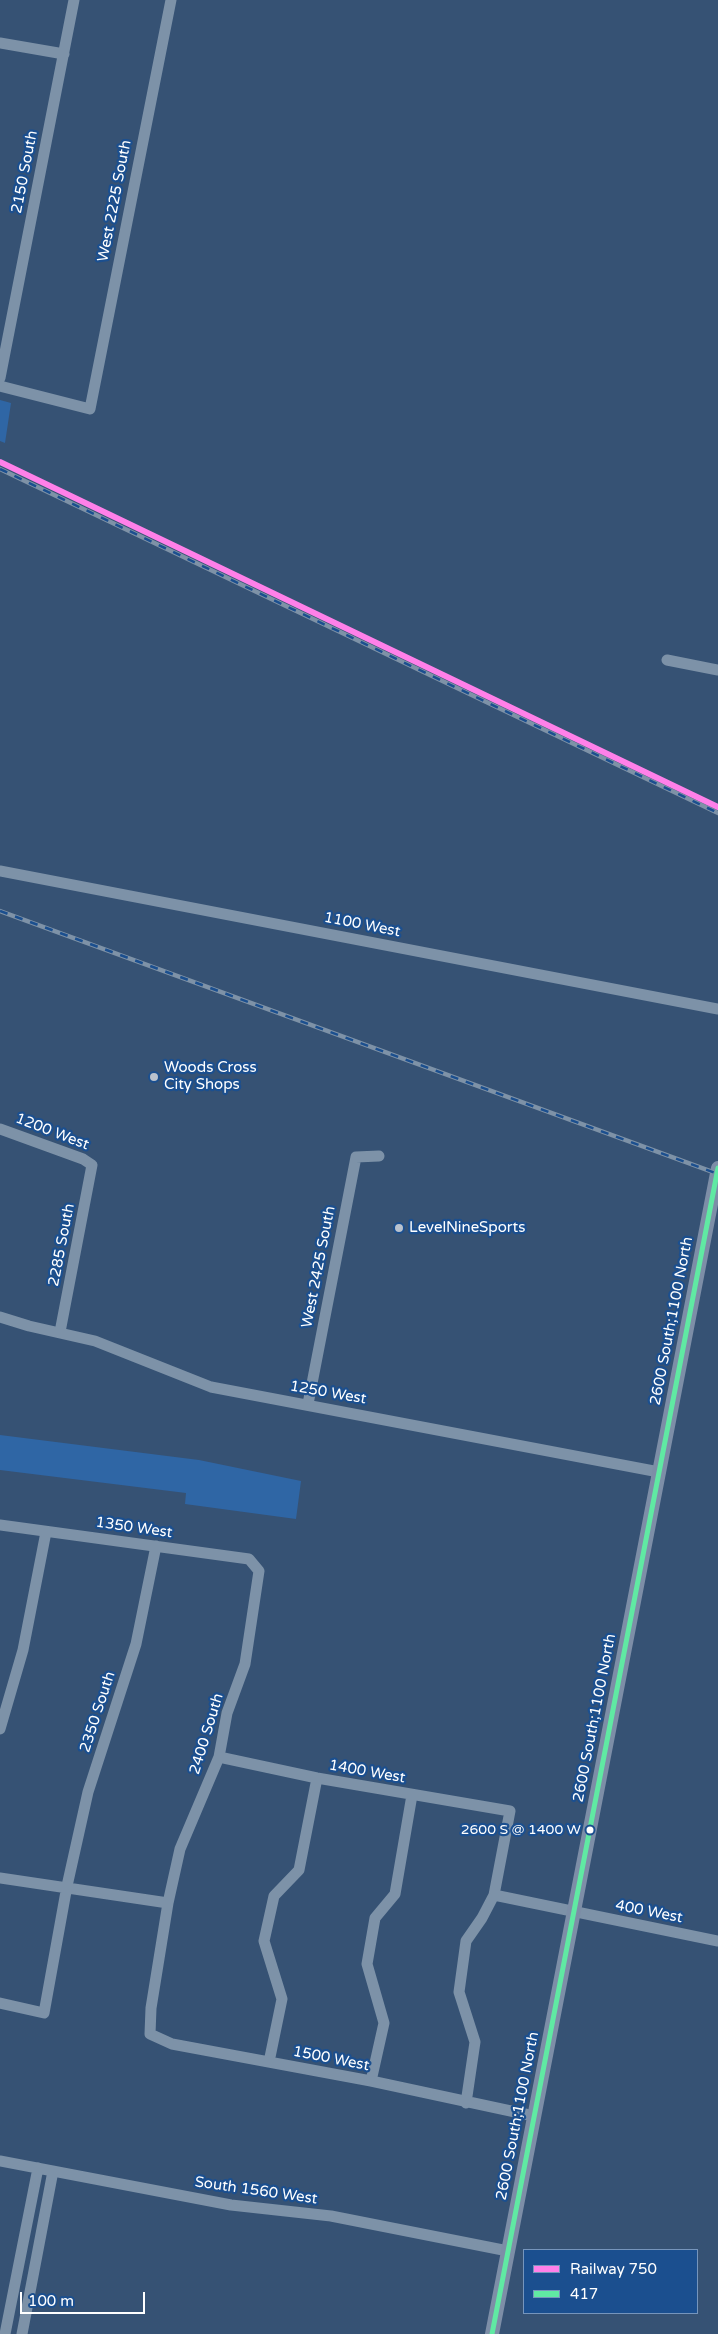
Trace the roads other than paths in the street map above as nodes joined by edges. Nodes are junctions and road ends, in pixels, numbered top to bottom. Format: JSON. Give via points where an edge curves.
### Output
{"nodes":[{"id":1,"x":74,"y":0,"type":"edge"},
{"id":2,"x":171,"y":0,"type":"edge"},
{"id":3,"x":0,"y":43,"type":"edge"},
{"id":4,"x":64,"y":54,"type":"junction"},
{"id":5,"x":0,"y":378,"type":"edge"},
{"id":6,"x":0,"y":386,"type":"edge"},
{"id":7,"x":667,"y":660,"type":"dead end"},
{"id":8,"x":718,"y":670,"type":"edge"},
{"id":9,"x":0,"y":870,"type":"edge"},
{"id":10,"x":718,"y":1009,"type":"edge"},
{"id":11,"x":0,"y":1129,"type":"edge"},
{"id":12,"x":379,"y":1156,"type":"dead end"},
{"id":13,"x":92,"y":1164,"type":"joint"},
{"id":14,"x":718,"y":1168,"type":"edge"},
{"id":15,"x":0,"y":1317,"type":"edge"},
{"id":16,"x":60,"y":1332,"type":"junction"},
{"id":17,"x":308,"y":1404,"type":"junction"},
{"id":18,"x":659,"y":1472,"type":"junction"},
{"id":19,"x":0,"y":1525,"type":"edge"},
{"id":20,"x":46,"y":1532,"type":"junction"},
{"id":21,"x":156,"y":1546,"type":"junction"},
{"id":22,"x":259,"y":1571,"type":"joint"},
{"id":23,"x":0,"y":1729,"type":"edge"},
{"id":24,"x":219,"y":1757,"type":"junction"},
{"id":25,"x":318,"y":1778,"type":"junction"},
{"id":26,"x":412,"y":1795,"type":"junction"},
{"id":27,"x":0,"y":1878,"type":"edge"},
{"id":28,"x":67,"y":1886,"type":"junction"},
{"id":29,"x":494,"y":1895,"type":"junction"},
{"id":30,"x":168,"y":1903,"type":"junction"},
{"id":31,"x":574,"y":1912,"type":"junction"},
{"id":32,"x":718,"y":1941,"type":"edge"},
{"id":33,"x":0,"y":2003,"type":"edge"},
{"id":34,"x":269,"y":2062,"type":"junction"},
{"id":35,"x":371,"y":2081,"type":"junction"},
{"id":36,"x":466,"y":2103,"type":"junction"},
{"id":37,"x":534,"y":2116,"type":"junction"},
{"id":38,"x":0,"y":2161,"type":"edge"},
{"id":39,"x":38,"y":2168,"type":"junction"},
{"id":40,"x":53,"y":2171,"type":"junction"},
{"id":41,"x":508,"y":2250,"type":"junction"},
{"id":42,"x":15,"y":2282,"type":"junction"},
{"id":43,"x":32,"y":2284,"type":"junction"},
{"id":44,"x":5,"y":2334,"type":"edge"},
{"id":45,"x":22,"y":2334,"type":"edge"},
{"id":46,"x":492,"y":2334,"type":"edge"}],
"edges":[{"from":1,"to":4,"type":"street","name":"2150 South"},
{"from":2,"to":6,"type":"street","name":"West 2225 South","via":[[90,409]]},
{"from":3,"to":4,"type":"street"},
{"from":4,"to":5,"type":"street","name":"2150 South"},
{"from":7,"to":8,"type":"street"},
{"from":9,"to":10,"type":"street","name":"1100 West"},
{"from":11,"to":13,"type":"street","name":"1200 West"},
{"from":12,"to":17,"type":"street","name":"West 2425 South","via":[[356,1157]]},
{"from":13,"to":16,"type":"street","name":"2285 South"},
{"from":14,"to":18,"type":"main road","name":"2600 South;1100 North"},
{"from":15,"to":16,"type":"street","name":"1250 West"},
{"from":16,"to":17,"type":"street","name":"1250 West","via":[[95,1341],[211,1387]]},
{"from":17,"to":18,"type":"street","name":"1250 West"},
{"from":18,"to":31,"type":"main road","name":"2600 South;1100 North"},
{"from":19,"to":20,"type":"street","name":"1350 West"},
{"from":20,"to":21,"type":"street","name":"1350 West"},
{"from":20,"to":23,"type":"street","via":[[23,1650]]},
{"from":21,"to":22,"type":"street","name":"1350 West","via":[[249,1559]]},
{"from":21,"to":28,"type":"street","name":"2350 South","via":[[136,1644],[88,1792]]},
{"from":22,"to":24,"type":"street","name":"2400 South","via":[[245,1664],[227,1713]]},
{"from":24,"to":25,"type":"street","name":"1400 West"},
{"from":24,"to":30,"type":"street","name":"2400 South","via":[[180,1849]]},
{"from":25,"to":26,"type":"street","name":"1400 West"},
{"from":25,"to":34,"type":"street","via":[[299,1870],[274,1896],[264,1941],[282,1999]]},
{"from":26,"to":29,"type":"street","name":"1400 West","via":[[510,1811]]},
{"from":26,"to":35,"type":"street","via":[[395,1894],[375,1918],[367,1964],[384,2023]]},
{"from":27,"to":28,"type":"street"},
{"from":28,"to":30,"type":"street"},
{"from":28,"to":33,"type":"street","name":"2350 South","via":[[44,2013]]},
{"from":29,"to":31,"type":"street","name":"400 West"},
{"from":29,"to":36,"type":"street","via":[[466,1941],[459,1992],[476,2042]]},
{"from":30,"to":34,"type":"street","name":"1500 West","via":[[151,2008],[150,2034],[172,2044]]},
{"from":31,"to":32,"type":"street","name":"400 West"},
{"from":31,"to":37,"type":"main road","name":"2600 South;1100 North"},
{"from":34,"to":35,"type":"street","name":"1500 West"},
{"from":35,"to":36,"type":"street","name":"1500 West"},
{"from":36,"to":37,"type":"street","name":"1500 West"},
{"from":37,"to":41,"type":"main road","name":"2600 South;1100 North"},
{"from":38,"to":39,"type":"street","name":"South 1560 West"},
{"from":39,"to":40,"type":"street","name":"South 1560 West"},
{"from":39,"to":42,"type":"street"},
{"from":40,"to":41,"type":"street","name":"South 1560 West","via":[[232,2205],[331,2216]]},
{"from":40,"to":43,"type":"street"},
{"from":41,"to":46,"type":"main road","name":"2600 South;1100 North"},
{"from":42,"to":43,"type":"street"},
{"from":42,"to":44,"type":"street"},
{"from":43,"to":45,"type":"street"}]}
